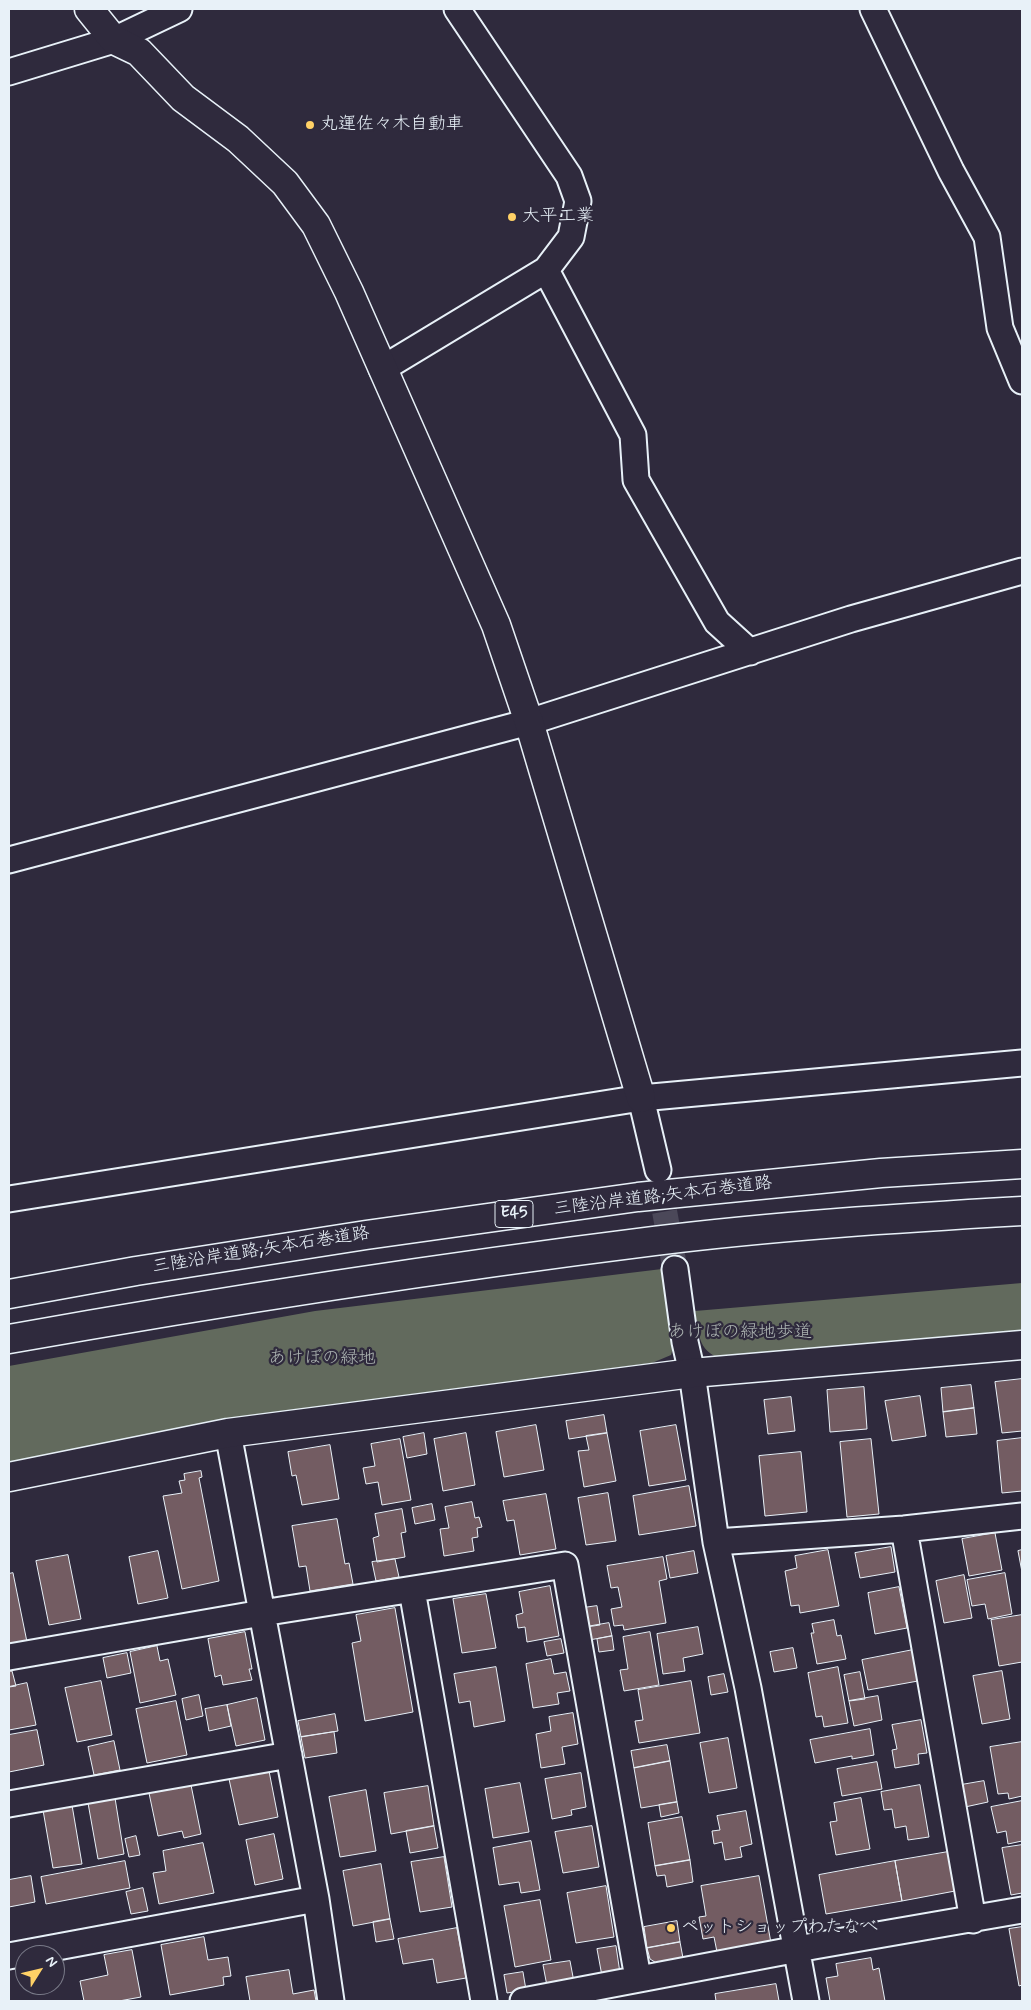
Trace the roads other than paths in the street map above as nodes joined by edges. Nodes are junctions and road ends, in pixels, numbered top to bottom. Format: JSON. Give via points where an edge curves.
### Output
{"nodes":[{"id":1,"x":89,"y":9,"type":"edge"},
{"id":2,"x":179,"y":9,"type":"edge"},
{"id":3,"x":457,"y":9,"type":"edge"},
{"id":4,"x":874,"y":9,"type":"edge"},
{"id":5,"x":114,"y":40,"type":"junction"},
{"id":6,"x":9,"y":72,"type":"edge"},
{"id":7,"x":546,"y":270,"type":"junction"},
{"id":8,"x":382,"y":369,"type":"junction"},
{"id":9,"x":1022,"y":381,"type":"edge"},
{"id":10,"x":1022,"y":572,"type":"edge"},
{"id":11,"x":750,"y":652,"type":"junction"},
{"id":12,"x":529,"y":722,"type":"junction"},
{"id":13,"x":9,"y":860,"type":"edge"},
{"id":14,"x":1022,"y":1063,"type":"edge"},
{"id":15,"x":641,"y":1098,"type":"junction"},
{"id":16,"x":1022,"y":1164,"type":"edge"},
{"id":17,"x":658,"y":1170,"type":"tunnel mouth"},
{"id":18,"x":9,"y":1199,"type":"edge"},
{"id":19,"x":1022,"y":1211,"type":"edge"},
{"id":20,"x":675,"y":1269,"type":"tunnel mouth"},
{"id":21,"x":9,"y":1294,"type":"edge"},
{"id":22,"x":9,"y":1339,"type":"edge"},
{"id":23,"x":1022,"y":1345,"type":"edge"},
{"id":24,"x":692,"y":1373,"type":"junction"},
{"id":25,"x":228,"y":1433,"type":"junction"},
{"id":26,"x":9,"y":1477,"type":"edge"},
{"id":27,"x":1022,"y":1516,"type":"edge"},
{"id":28,"x":904,"y":1529,"type":"junction"},
{"id":29,"x":716,"y":1542,"type":"junction"},
{"id":30,"x":412,"y":1590,"type":"junction"},
{"id":31,"x":262,"y":1613,"type":"junction"},
{"id":32,"x":9,"y":1657,"type":"edge"},
{"id":33,"x":289,"y":1755,"type":"junction"},
{"id":34,"x":9,"y":1804,"type":"edge"},
{"id":35,"x":316,"y":1899,"type":"junction"},
{"id":36,"x":1022,"y":1910,"type":"edge"},
{"id":37,"x":972,"y":1920,"type":"junction"},
{"id":38,"x":797,"y":1949,"type":"junction"},
{"id":39,"x":9,"y":1956,"type":"edge"},
{"id":40,"x":638,"y":1978,"type":"junction"},
{"id":41,"x":331,"y":2001,"type":"edge"},
{"id":42,"x":484,"y":2001,"type":"edge"},
{"id":43,"x":523,"y":2001,"type":"edge"},
{"id":44,"x":806,"y":2001,"type":"edge"}],
"edges":[{"from":1,"to":5,"type":"main road"},
{"from":2,"to":5,"type":"street"},
{"from":3,"to":7,"type":"street","via":[[569,176],[578,202],[571,237]]},
{"from":4,"to":9,"type":"street","via":[[951,171],[987,237],[1000,328]]},
{"from":5,"to":6,"type":"street"},
{"from":5,"to":8,"type":"main road","via":[[139,52],[183,98],[238,139],[285,183],[316,225]]},
{"from":7,"to":8,"type":"street"},
{"from":7,"to":11,"type":"street","via":[[633,435],[636,480],[717,622]]},
{"from":8,"to":12,"type":"main road","via":[[496,625]]},
{"from":10,"to":11,"type":"street","via":[[851,619]]},
{"from":11,"to":12,"type":"street"},
{"from":12,"to":13,"type":"street"},
{"from":12,"to":15,"type":"main road"},
{"from":14,"to":15,"type":"street"},
{"from":15,"to":17,"type":"street"},
{"from":15,"to":18,"type":"street"},
{"from":16,"to":21,"type":"main road","name":"三陸沿岸道路;矢本石巻道路","number":"E45","via":[[881,1173],[638,1197],[136,1270]]},
{"from":19,"to":22,"type":"main road","via":[[885,1219],[656,1241],[374,1279]]},
{"from":20,"to":24,"type":"street","via":[[684,1342]]},
{"from":23,"to":24,"type":"main road"},
{"from":24,"to":25,"type":"main road"},
{"from":24,"to":29,"type":"street"},
{"from":25,"to":26,"type":"main road"},
{"from":25,"to":31,"type":"street"},
{"from":27,"to":28,"type":"street"},
{"from":28,"to":29,"type":"street"},
{"from":28,"to":37,"type":"street"},
{"from":29,"to":38,"type":"street","via":[[748,1688]]},
{"from":30,"to":31,"type":"street"},
{"from":30,"to":40,"type":"street","via":[[565,1565]]},
{"from":30,"to":42,"type":"street"},
{"from":31,"to":32,"type":"street"},
{"from":31,"to":33,"type":"street"},
{"from":33,"to":34,"type":"street"},
{"from":33,"to":35,"type":"street"},
{"from":35,"to":39,"type":"street"},
{"from":35,"to":41,"type":"street"},
{"from":36,"to":37,"type":"street"},
{"from":37,"to":38,"type":"street"},
{"from":38,"to":40,"type":"street"},
{"from":38,"to":44,"type":"street"},
{"from":40,"to":43,"type":"street"}]}
